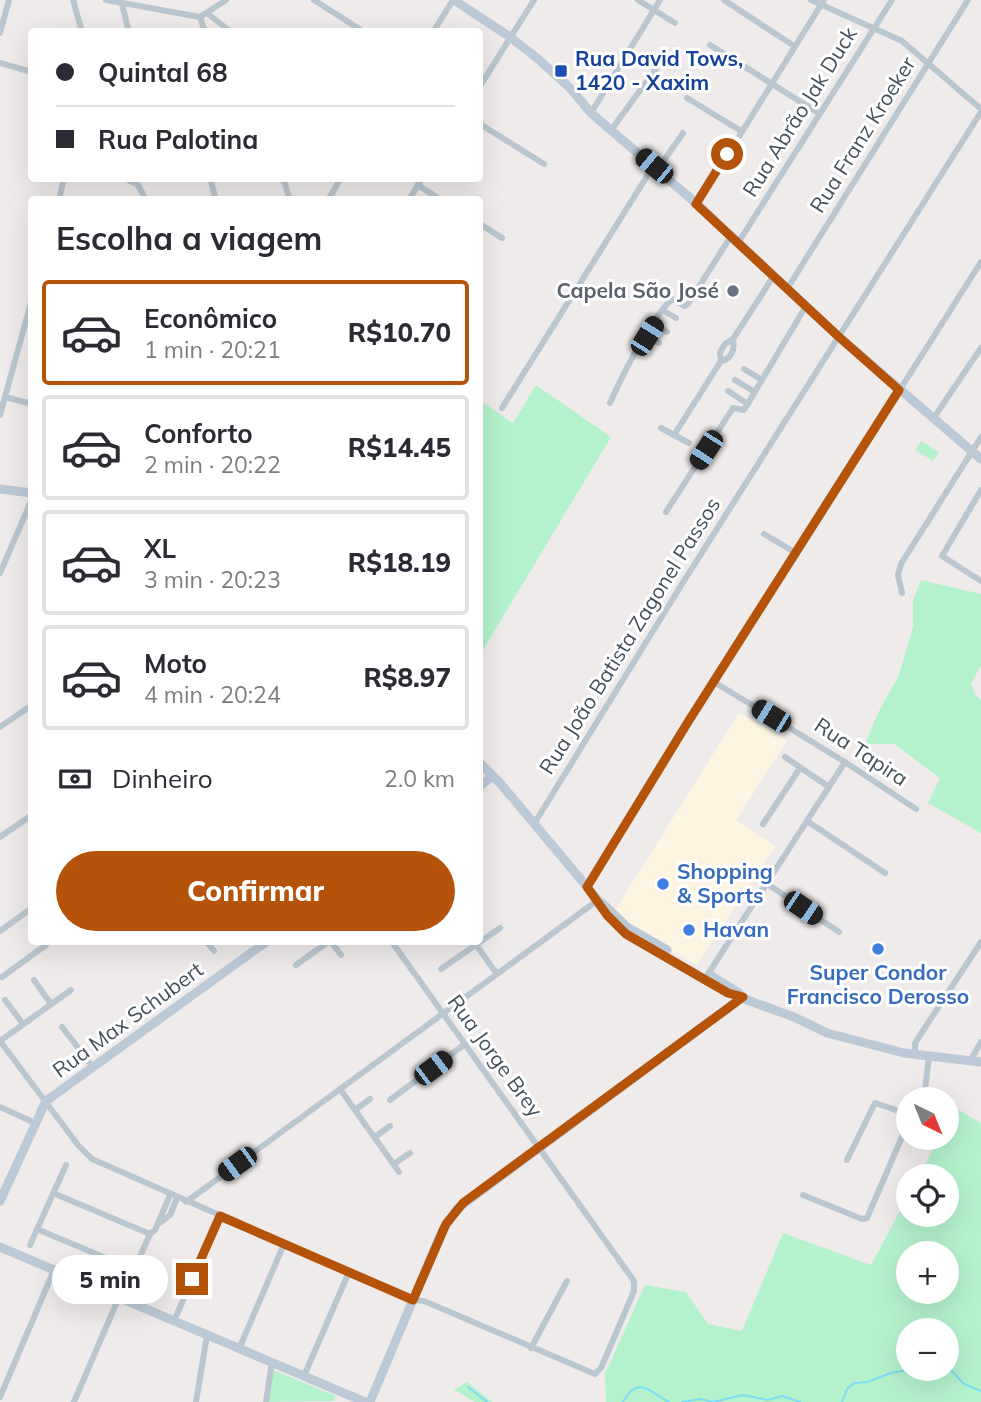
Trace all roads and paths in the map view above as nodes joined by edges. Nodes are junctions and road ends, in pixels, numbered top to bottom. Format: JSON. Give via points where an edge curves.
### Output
{"nodes":[{"id":1,"x":9,"y":0,"type":"edge"},
{"id":2,"x":73,"y":0,"type":"edge"},
{"id":3,"x":106,"y":0,"type":"edge"},
{"id":4,"x":226,"y":0,"type":"edge"},
{"id":5,"x":314,"y":0,"type":"edge"},
{"id":6,"x":453,"y":0,"type":"edge"},
{"id":7,"x":534,"y":0,"type":"edge"},
{"id":8,"x":638,"y":0,"type":"edge"},
{"id":9,"x":660,"y":0,"type":"edge"},
{"id":10,"x":724,"y":0,"type":"edge"},
{"id":11,"x":811,"y":0,"type":"edge"},
{"id":12,"x":892,"y":0,"type":"edge"},
{"id":13,"x":968,"y":0,"type":"edge"},
{"id":14,"x":822,"y":3,"type":"edge"},
{"id":15,"x":122,"y":4,"type":"junction"},
{"id":16,"x":654,"y":10,"type":"junction"},
{"id":17,"x":208,"y":14,"type":"junction"},
{"id":18,"x":200,"y":17,"type":"junction"},
{"id":19,"x":675,"y":23,"type":"dead end"},
{"id":20,"x":81,"y":28,"type":"edge"},
{"id":21,"x":128,"y":28,"type":"edge"},
{"id":22,"x":204,"y":28,"type":"edge"},
{"id":23,"x":226,"y":28,"type":"edge"},
{"id":24,"x":358,"y":28,"type":"edge"},
{"id":25,"x":436,"y":28,"type":"edge"},
{"id":26,"x":873,"y":30,"type":"junction"},
{"id":27,"x":0,"y":33,"type":"edge"},
{"id":28,"x":510,"y":37,"type":"junction"},
{"id":29,"x":710,"y":45,"type":"dead end"},
{"id":30,"x":794,"y":46,"type":"junction"},
{"id":31,"x":929,"y":63,"type":"junction"},
{"id":32,"x":0,"y":64,"type":"edge"},
{"id":33,"x":659,"y":66,"type":"dead end"},
{"id":34,"x":28,"y":71,"type":"edge"},
{"id":35,"x":483,"y":81,"type":"edge"},
{"id":36,"x":771,"y":83,"type":"junction"},
{"id":37,"x":687,"y":98,"type":"dead end"},
{"id":38,"x":981,"y":110,"type":"edge"},
{"id":39,"x":591,"y":113,"type":"junction"},
{"id":40,"x":820,"y":114,"type":"junction"},
{"id":41,"x":483,"y":126,"type":"edge"},
{"id":42,"x":611,"y":130,"type":"junction"},
{"id":43,"x":741,"y":131,"type":"junction"},
{"id":44,"x":683,"y":133,"type":"dead end"},
{"id":45,"x":544,"y":164,"type":"dead end"},
{"id":46,"x":656,"y":167,"type":"junction"},
{"id":47,"x":132,"y":182,"type":"edge"},
{"id":48,"x":420,"y":182,"type":"edge"},
{"id":49,"x":144,"y":196,"type":"edge"},
{"id":50,"x":436,"y":196,"type":"edge"},
{"id":51,"x":696,"y":204,"type":"junction"},
{"id":52,"x":483,"y":226,"type":"edge"},
{"id":53,"x":502,"y":238,"type":"dead end"},
{"id":54,"x":734,"y":240,"type":"junction"},
{"id":55,"x":981,"y":261,"type":"edge"},
{"id":56,"x":773,"y":277,"type":"junction"},
{"id":57,"x":787,"y":289,"type":"junction"},
{"id":58,"x":806,"y":306,"type":"junction"},
{"id":59,"x":28,"y":310,"type":"edge"},
{"id":60,"x":662,"y":310,"type":"junction"},
{"id":61,"x":676,"y":318,"type":"dead end"},
{"id":62,"x":654,"y":323,"type":"junction"},
{"id":63,"x":667,"y":331,"type":"dead end"},
{"id":64,"x":647,"y":336,"type":"junction"},
{"id":65,"x":839,"y":337,"type":"junction"},
{"id":66,"x":733,"y":340,"type":"junction"},
{"id":67,"x":659,"y":343,"type":"dead end"},
{"id":68,"x":981,"y":348,"type":"edge"},
{"id":69,"x":721,"y":361,"type":"junction"},
{"id":70,"x":744,"y":369,"type":"dead end"},
{"id":71,"x":735,"y":380,"type":"dead end"},
{"id":72,"x":762,"y":380,"type":"junction"},
{"id":73,"x":899,"y":390,"type":"junction"},
{"id":74,"x":728,"y":391,"type":"dead end"},
{"id":75,"x":755,"y":392,"type":"junction"},
{"id":76,"x":5,"y":397,"type":"junction"},
{"id":77,"x":28,"y":403,"type":"edge"},
{"id":78,"x":610,"y":403,"type":"dead end"},
{"id":79,"x":748,"y":404,"type":"junction"},
{"id":80,"x":502,"y":408,"type":"dead end"},
{"id":81,"x":0,"y":415,"type":"edge"},
{"id":82,"x":933,"y":419,"type":"junction"},
{"id":83,"x":661,"y":428,"type":"dead end"},
{"id":84,"x":674,"y":435,"type":"junction"},
{"id":85,"x":981,"y":437,"type":"edge"},
{"id":86,"x":689,"y":443,"type":"dead end"},
{"id":87,"x":972,"y":451,"type":"junction"},
{"id":88,"x":981,"y":459,"type":"edge"},
{"id":89,"x":0,"y":489,"type":"edge"},
{"id":90,"x":981,"y":491,"type":"edge"},
{"id":91,"x":28,"y":492,"type":"edge"},
{"id":92,"x":28,"y":508,"type":"edge"},
{"id":93,"x":666,"y":512,"type":"dead end"},
{"id":94,"x":764,"y":534,"type":"dead end"},
{"id":95,"x":796,"y":553,"type":"junction"},
{"id":96,"x":0,"y":573,"type":"edge"},
{"id":97,"x":981,"y":581,"type":"edge"},
{"id":98,"x":902,"y":593,"type":"dead end"},
{"id":99,"x":714,"y":682,"type":"junction"},
{"id":100,"x":28,"y":708,"type":"edge"},
{"id":101,"x":0,"y":727,"type":"edge"},
{"id":102,"x":785,"y":757,"type":"dead end"},
{"id":103,"x":845,"y":762,"type":"junction"},
{"id":104,"x":483,"y":766,"type":"edge"},
{"id":105,"x":800,"y":768,"type":"junction"},
{"id":106,"x":493,"y":776,"type":"junction"},
{"id":107,"x":483,"y":784,"type":"edge"},
{"id":108,"x":829,"y":787,"type":"junction"},
{"id":109,"x":916,"y":809,"type":"dead end"},
{"id":110,"x":28,"y":817,"type":"edge"},
{"id":111,"x":807,"y":821,"type":"junction"},
{"id":112,"x":534,"y":824,"type":"junction"},
{"id":113,"x":763,"y":824,"type":"dead end"},
{"id":114,"x":0,"y":837,"type":"edge"},
{"id":115,"x":885,"y":873,"type":"dead end"},
{"id":116,"x":766,"y":883,"type":"junction"},
{"id":117,"x":587,"y":887,"type":"junction"},
{"id":118,"x":598,"y":900,"type":"junction"},
{"id":119,"x":28,"y":911,"type":"edge"},
{"id":120,"x":500,"y":928,"type":"dead end"},
{"id":121,"x":0,"y":931,"type":"edge"},
{"id":122,"x":839,"y":932,"type":"dead end"},
{"id":123,"x":483,"y":938,"type":"edge"},
{"id":124,"x":981,"y":942,"type":"edge"},
{"id":125,"x":46,"y":945,"type":"dead end"},
{"id":126,"x":209,"y":945,"type":"edge"},
{"id":127,"x":325,"y":945,"type":"edge"},
{"id":128,"x":332,"y":945,"type":"edge"},
{"id":129,"x":394,"y":945,"type":"edge"},
{"id":130,"x":472,"y":945,"type":"edge"},
{"id":131,"x":476,"y":945,"type":"edge"},
{"id":132,"x":251,"y":946,"type":"edge"},
{"id":133,"x":214,"y":951,"type":"dead end"},
{"id":134,"x":341,"y":955,"type":"dead end"},
{"id":135,"x":296,"y":965,"type":"dead end"},
{"id":136,"x":441,"y":969,"type":"dead end"},
{"id":137,"x":497,"y":974,"type":"junction"},
{"id":138,"x":708,"y":974,"type":"junction"},
{"id":139,"x":3,"y":978,"type":"edge"},
{"id":140,"x":34,"y":980,"type":"dead end"},
{"id":141,"x":71,"y":990,"type":"dead end"},
{"id":142,"x":743,"y":997,"type":"junction"},
{"id":143,"x":5,"y":1000,"type":"dead end"},
{"id":144,"x":51,"y":1004,"type":"junction"},
{"id":145,"x":443,"y":1013,"type":"junction"},
{"id":146,"x":23,"y":1024,"type":"junction"},
{"id":147,"x":62,"y":1027,"type":"dead end"},
{"id":148,"x":0,"y":1041,"type":"edge"},
{"id":149,"x":981,"y":1042,"type":"edge"},
{"id":150,"x":465,"y":1044,"type":"junction"},
{"id":151,"x":915,"y":1055,"type":"junction"},
{"id":152,"x":929,"y":1056,"type":"junction"},
{"id":153,"x":970,"y":1061,"type":"junction"},
{"id":154,"x":981,"y":1062,"type":"edge"},
{"id":155,"x":93,"y":1067,"type":"junction"},
{"id":156,"x":925,"y":1087,"type":"edge"},
{"id":157,"x":340,"y":1089,"type":"junction"},
{"id":158,"x":370,"y":1099,"type":"dead end"},
{"id":159,"x":390,"y":1100,"type":"dead end"},
{"id":160,"x":46,"y":1101,"type":"junction"},
{"id":161,"x":0,"y":1107,"type":"edge"},
{"id":162,"x":355,"y":1110,"type":"junction"},
{"id":163,"x":896,"y":1110,"type":"edge"},
{"id":164,"x":35,"y":1123,"type":"junction"},
{"id":165,"x":390,"y":1126,"type":"dead end"},
{"id":166,"x":375,"y":1137,"type":"junction"},
{"id":167,"x":539,"y":1147,"type":"junction"},
{"id":168,"x":896,"y":1150,"type":"edge"},
{"id":169,"x":410,"y":1153,"type":"dead end"},
{"id":170,"x":847,"y":1160,"type":"dead end"},
{"id":171,"x":394,"y":1164,"type":"junction"},
{"id":172,"x":66,"y":1165,"type":"dead end"},
{"id":173,"x":399,"y":1172,"type":"dead end"},
{"id":174,"x":53,"y":1193,"type":"junction"},
{"id":175,"x":803,"y":1195,"type":"dead end"},
{"id":176,"x":174,"y":1196,"type":"junction"},
{"id":177,"x":0,"y":1201,"type":"edge"},
{"id":178,"x":186,"y":1202,"type":"junction"},
{"id":179,"x":220,"y":1216,"type":"junction"},
{"id":180,"x":37,"y":1229,"type":"junction"},
{"id":181,"x":150,"y":1234,"type":"junction"},
{"id":182,"x":285,"y":1244,"type":"junction"},
{"id":183,"x":30,"y":1245,"type":"dead end"},
{"id":184,"x":0,"y":1247,"type":"edge"},
{"id":185,"x":54,"y":1270,"type":"junction"},
{"id":186,"x":134,"y":1270,"type":"junction"},
{"id":187,"x":349,"y":1272,"type":"junction"},
{"id":188,"x":567,"y":1281,"type":"dead end"},
{"id":189,"x":127,"y":1286,"type":"dead end"},
{"id":190,"x":118,"y":1297,"type":"junction"},
{"id":191,"x":413,"y":1300,"type":"junction"},
{"id":192,"x":174,"y":1321,"type":"junction"},
{"id":193,"x":207,"y":1335,"type":"junction"},
{"id":194,"x":531,"y":1348,"type":"junction"},
{"id":195,"x":239,"y":1349,"type":"junction"},
{"id":196,"x":272,"y":1362,"type":"junction"},
{"id":197,"x":304,"y":1376,"type":"junction"},
{"id":198,"x":0,"y":1397,"type":"edge"},
{"id":199,"x":75,"y":1400,"type":"edge"},
{"id":200,"x":85,"y":1402,"type":"edge"},
{"id":201,"x":196,"y":1402,"type":"edge"},
{"id":202,"x":266,"y":1402,"type":"edge"},
{"id":203,"x":368,"y":1402,"type":"edge"}],
"edges":[{"from":1,"to":27,"type":"street"},
{"from":2,"to":20,"type":"street"},
{"from":3,"to":15,"type":"street"},
{"from":4,"to":17,"type":"street"},
{"from":5,"to":24,"type":"street"},
{"from":6,"to":25,"type":"street"},
{"from":6,"to":28,"type":"main road"},
{"from":7,"to":28,"type":"street"},
{"from":8,"to":16,"type":"street"},
{"from":9,"to":16,"type":"street"},
{"from":10,"to":30,"type":"street"},
{"from":11,"to":14,"type":"street"},
{"from":12,"to":26,"type":"street","name":"Rua Abrão Jak Duck"},
{"from":13,"to":31,"type":"street","name":"Rua Franz Kroeker"},
{"from":14,"to":26,"type":"street"},
{"from":14,"to":30,"type":"street"},
{"from":15,"to":18,"type":"street"},
{"from":15,"to":21,"type":"street"},
{"from":16,"to":19,"type":"street"},
{"from":16,"to":39,"type":"street"},
{"from":17,"to":18,"type":"street"},
{"from":17,"to":23,"type":"street"},
{"from":18,"to":22,"type":"street"},
{"from":26,"to":31,"type":"street","via":[[902,41]]},
{"from":26,"to":40,"type":"street","name":"Rua Abrão Jak Duck"},
{"from":28,"to":35,"type":"street"},
{"from":28,"to":39,"type":"main road","via":[[571,89]]},
{"from":29,"to":36,"type":"street"},
{"from":30,"to":36,"type":"street"},
{"from":31,"to":38,"type":"street"},
{"from":31,"to":57,"type":"street","name":"Rua Franz Kroeker"},
{"from":32,"to":34,"type":"street"},
{"from":33,"to":42,"type":"street"},
{"from":36,"to":40,"type":"street"},
{"from":36,"to":43,"type":"street"},
{"from":37,"to":43,"type":"street"},
{"from":38,"to":65,"type":"street","name":"Rua João Batista Zagonel Passos"},
{"from":39,"to":42,"type":"main road"},
{"from":40,"to":54,"type":"street","name":"Rua Abrão Jak Duck"},
{"from":41,"to":45,"type":"street"},
{"from":42,"to":46,"type":"main road"},
{"from":43,"to":51,"type":"street"},
{"from":44,"to":46,"type":"street"},
{"from":46,"to":51,"type":"main road"},
{"from":46,"to":80,"type":"street"},
{"from":47,"to":49,"type":"street"},
{"from":48,"to":50,"type":"street"},
{"from":51,"to":54,"type":"main road"},
{"from":52,"to":53,"type":"street"},
{"from":54,"to":56,"type":"main road"},
{"from":54,"to":60,"type":"street","name":"Rua Abrão Jak Duck","via":[[688,304],[672,299]]},
{"from":55,"to":73,"type":"street"},
{"from":56,"to":57,"type":"main road"},
{"from":56,"to":66,"type":"street"},
{"from":57,"to":58,"type":"main road"},
{"from":58,"to":65,"type":"main road"},
{"from":58,"to":72,"type":"street"},
{"from":59,"to":76,"type":"street"},
{"from":60,"to":61,"type":"street"},
{"from":60,"to":62,"type":"street"},
{"from":62,"to":63,"type":"street"},
{"from":62,"to":64,"type":"street"},
{"from":64,"to":67,"type":"street"},
{"from":64,"to":78,"type":"street"},
{"from":65,"to":73,"type":"main road"},
{"from":65,"to":112,"type":"street","name":"Rua João Batista Zagonel Passos"},
{"from":66,"to":69,"type":"street","via":[[730,356]]},
{"from":66,"to":69,"type":"street","via":[[720,352]]},
{"from":68,"to":82,"type":"street"},
{"from":69,"to":84,"type":"street"},
{"from":70,"to":72,"type":"street"},
{"from":71,"to":75,"type":"street"},
{"from":72,"to":75,"type":"street"},
{"from":73,"to":82,"type":"main road"},
{"from":73,"to":95,"type":"street"},
{"from":74,"to":79,"type":"street"},
{"from":75,"to":79,"type":"street"},
{"from":76,"to":77,"type":"street"},
{"from":76,"to":81,"type":"street"},
{"from":79,"to":93,"type":"street","via":[[743,411],[733,408]]},
{"from":82,"to":87,"type":"main road"},
{"from":83,"to":84,"type":"street"},
{"from":84,"to":86,"type":"street"},
{"from":85,"to":87,"type":"street"},
{"from":87,"to":88,"type":"main road"},
{"from":87,"to":98,"type":"street","via":[[901,564]]},
{"from":89,"to":91,"type":"main road"},
{"from":90,"to":97,"type":"street","via":[[942,556]]},
{"from":92,"to":96,"type":"street"},
{"from":94,"to":95,"type":"street"},
{"from":95,"to":99,"type":"street"},
{"from":99,"to":103,"type":"street","name":"Rua Tapira"},
{"from":99,"to":117,"type":"street"},
{"from":100,"to":101,"type":"street"},
{"from":102,"to":105,"type":"street"},
{"from":103,"to":108,"type":"street"},
{"from":103,"to":109,"type":"street","name":"Rua Tapira"},
{"from":104,"to":106,"type":"main road"},
{"from":105,"to":108,"type":"street"},
{"from":105,"to":113,"type":"street"},
{"from":106,"to":107,"type":"main road"},
{"from":106,"to":112,"type":"main road"},
{"from":108,"to":111,"type":"street"},
{"from":110,"to":114,"type":"street"},
{"from":111,"to":115,"type":"street"},
{"from":111,"to":116,"type":"street"},
{"from":112,"to":117,"type":"main road"},
{"from":116,"to":122,"type":"street"},
{"from":116,"to":138,"type":"street"},
{"from":117,"to":118,"type":"main road"},
{"from":118,"to":137,"type":"street"},
{"from":118,"to":138,"type":"main road","via":[[634,932]]},
{"from":118,"to":142,"type":"main road","via":[[626,934],[728,993]]},
{"from":119,"to":121,"type":"street"},
{"from":120,"to":123,"type":"street"},
{"from":124,"to":151,"type":"street","via":[[922,1031]]},
{"from":125,"to":139,"type":"street"},
{"from":126,"to":133,"type":"street"},
{"from":127,"to":135,"type":"street"},
{"from":128,"to":134,"type":"street"},
{"from":129,"to":145,"type":"street","name":"Rua Jorge Brey"},
{"from":130,"to":136,"type":"street"},
{"from":131,"to":137,"type":"street"},
{"from":132,"to":155,"type":"main road","name":"Rua Max Schubert"},
{"from":137,"to":145,"type":"street"},
{"from":138,"to":142,"type":"main road"},
{"from":140,"to":144,"type":"street"},
{"from":141,"to":144,"type":"street"},
{"from":142,"to":151,"type":"main road","via":[[827,1033]]},
{"from":142,"to":167,"type":"main road"},
{"from":143,"to":146,"type":"street"},
{"from":144,"to":146,"type":"street"},
{"from":145,"to":150,"type":"street","name":"Rua Jorge Brey"},
{"from":145,"to":157,"type":"street"},
{"from":146,"to":148,"type":"street"},
{"from":147,"to":155,"type":"street"},
{"from":148,"to":160,"type":"street"},
{"from":149,"to":153,"type":"street"},
{"from":150,"to":159,"type":"street"},
{"from":150,"to":167,"type":"street","name":"Rua Jorge Brey"},
{"from":151,"to":152,"type":"main road"},
{"from":152,"to":153,"type":"main road"},
{"from":152,"to":156,"type":"street"},
{"from":153,"to":154,"type":"main road"},
{"from":155,"to":160,"type":"main road","name":"Rua Max Schubert"},
{"from":157,"to":162,"type":"street"},
{"from":157,"to":178,"type":"street"},
{"from":158,"to":162,"type":"street"},
{"from":160,"to":164,"type":"main road"},
{"from":160,"to":176,"type":"street","via":[[92,1159]]},
{"from":161,"to":164,"type":"street"},
{"from":162,"to":166,"type":"street"},
{"from":163,"to":170,"type":"street","via":[[875,1103]]},
{"from":164,"to":177,"type":"main road"},
{"from":165,"to":166,"type":"street"},
{"from":166,"to":171,"type":"street"},
{"from":167,"to":191,"type":"main road","via":[[451,1217]]},
{"from":167,"to":194,"type":"street","name":"Rua Jorge Brey","via":[[635,1284],[597,1372]]},
{"from":168,"to":175,"type":"street","via":[[867,1218]]},
{"from":169,"to":171,"type":"street"},
{"from":171,"to":173,"type":"street"},
{"from":172,"to":174,"type":"street"},
{"from":174,"to":180,"type":"street"},
{"from":174,"to":181,"type":"street"},
{"from":176,"to":178,"type":"street"},
{"from":176,"to":181,"type":"street","via":[[170,1215]]},
{"from":178,"to":179,"type":"street"},
{"from":179,"to":182,"type":"street"},
{"from":179,"to":192,"type":"street"},
{"from":180,"to":183,"type":"street"},
{"from":180,"to":186,"type":"street"},
{"from":181,"to":186,"type":"street"},
{"from":182,"to":187,"type":"street"},
{"from":182,"to":195,"type":"street"},
{"from":184,"to":185,"type":"main road"},
{"from":185,"to":190,"type":"main road"},
{"from":185,"to":198,"type":"street"},
{"from":186,"to":189,"type":"street"},
{"from":187,"to":191,"type":"street"},
{"from":187,"to":197,"type":"street"},
{"from":188,"to":194,"type":"street"},
{"from":190,"to":192,"type":"main road"},
{"from":190,"to":199,"type":"street"},
{"from":191,"to":194,"type":"street"},
{"from":191,"to":203,"type":"main road"},
{"from":192,"to":193,"type":"main road"},
{"from":193,"to":195,"type":"main road"},
{"from":193,"to":201,"type":"street"},
{"from":195,"to":196,"type":"main road"},
{"from":196,"to":197,"type":"main road"},
{"from":196,"to":202,"type":"street"},
{"from":197,"to":203,"type":"main road"},
{"from":199,"to":200,"type":"street"}]}
